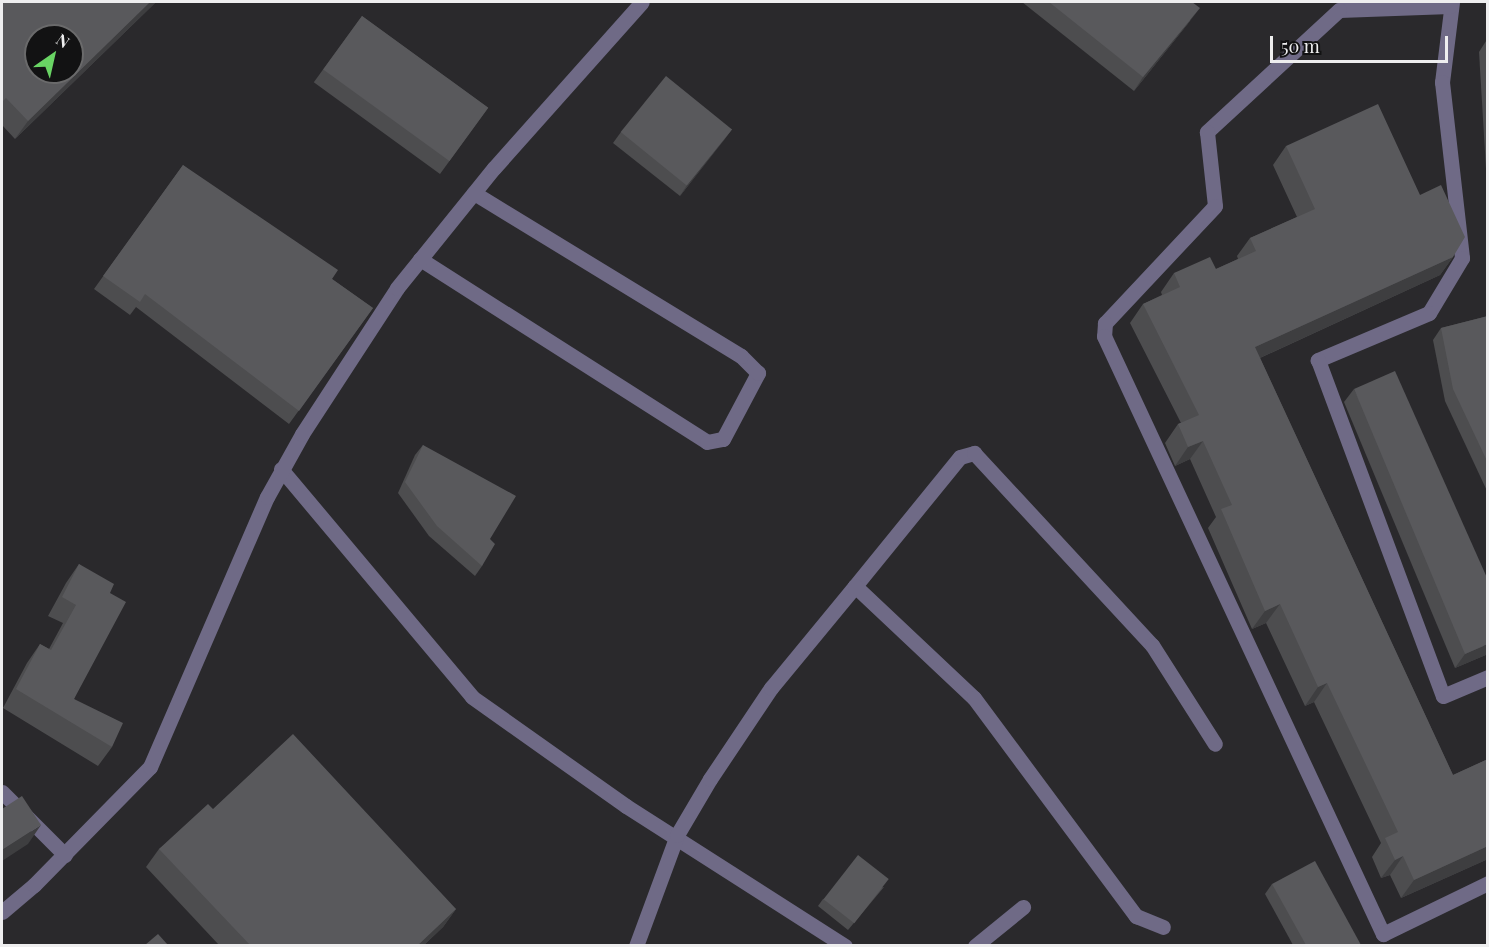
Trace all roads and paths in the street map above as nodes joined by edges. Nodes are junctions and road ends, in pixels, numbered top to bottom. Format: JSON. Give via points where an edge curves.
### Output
{"nodes":[{"id":1,"x":642,"y":2,"type":"edge"},
{"id":2,"x":1451,"y":4,"type":"edge"},
{"id":3,"x":474,"y":193,"type":"junction"},
{"id":4,"x":420,"y":260,"type":"junction"},
{"id":5,"x":281,"y":469,"type":"junction"},
{"id":6,"x":855,"y":586,"type":"junction"},
{"id":7,"x":1488,"y":677,"type":"edge"},
{"id":8,"x":1215,"y":744,"type":"dead end"},
{"id":9,"x":2,"y":792,"type":"edge"},
{"id":10,"x":677,"y":835,"type":"junction"},
{"id":11,"x":65,"y":855,"type":"junction"},
{"id":12,"x":1488,"y":883,"type":"edge"},
{"id":13,"x":1023,"y":907,"type":"dead end"},
{"id":14,"x":2,"y":912,"type":"edge"},
{"id":15,"x":1163,"y":927,"type":"dead end"},
{"id":16,"x":636,"y":945,"type":"edge"},
{"id":17,"x":845,"y":945,"type":"edge"},
{"id":18,"x":975,"y":945,"type":"edge"}],
"edges":[{"from":1,"to":3,"type":"street"},
{"from":2,"to":7,"type":"street","via":[[1442,82],[1462,258],[1429,313],[1318,360],[1443,696]]},
{"from":2,"to":12,"type":"street","via":[[1339,10],[1207,132],[1215,207],[1105,323],[1104,336],[1383,934]]},
{"from":3,"to":4,"type":"street"},
{"from":3,"to":4,"type":"street","via":[[741,356],[758,373],[723,439],[707,442]]},
{"from":4,"to":5,"type":"street"},
{"from":5,"to":10,"type":"street","via":[[472,697],[627,806]]},
{"from":5,"to":11,"type":"street","via":[[150,767]]},
{"from":6,"to":8,"type":"street","via":[[960,457],[974,453],[1152,645]]},
{"from":6,"to":10,"type":"street","via":[[771,688]]},
{"from":6,"to":15,"type":"street","via":[[974,698],[1136,916]]},
{"from":9,"to":11,"type":"street"},
{"from":10,"to":16,"type":"street"},
{"from":10,"to":17,"type":"street"},
{"from":11,"to":14,"type":"street"},
{"from":13,"to":18,"type":"street"}]}
